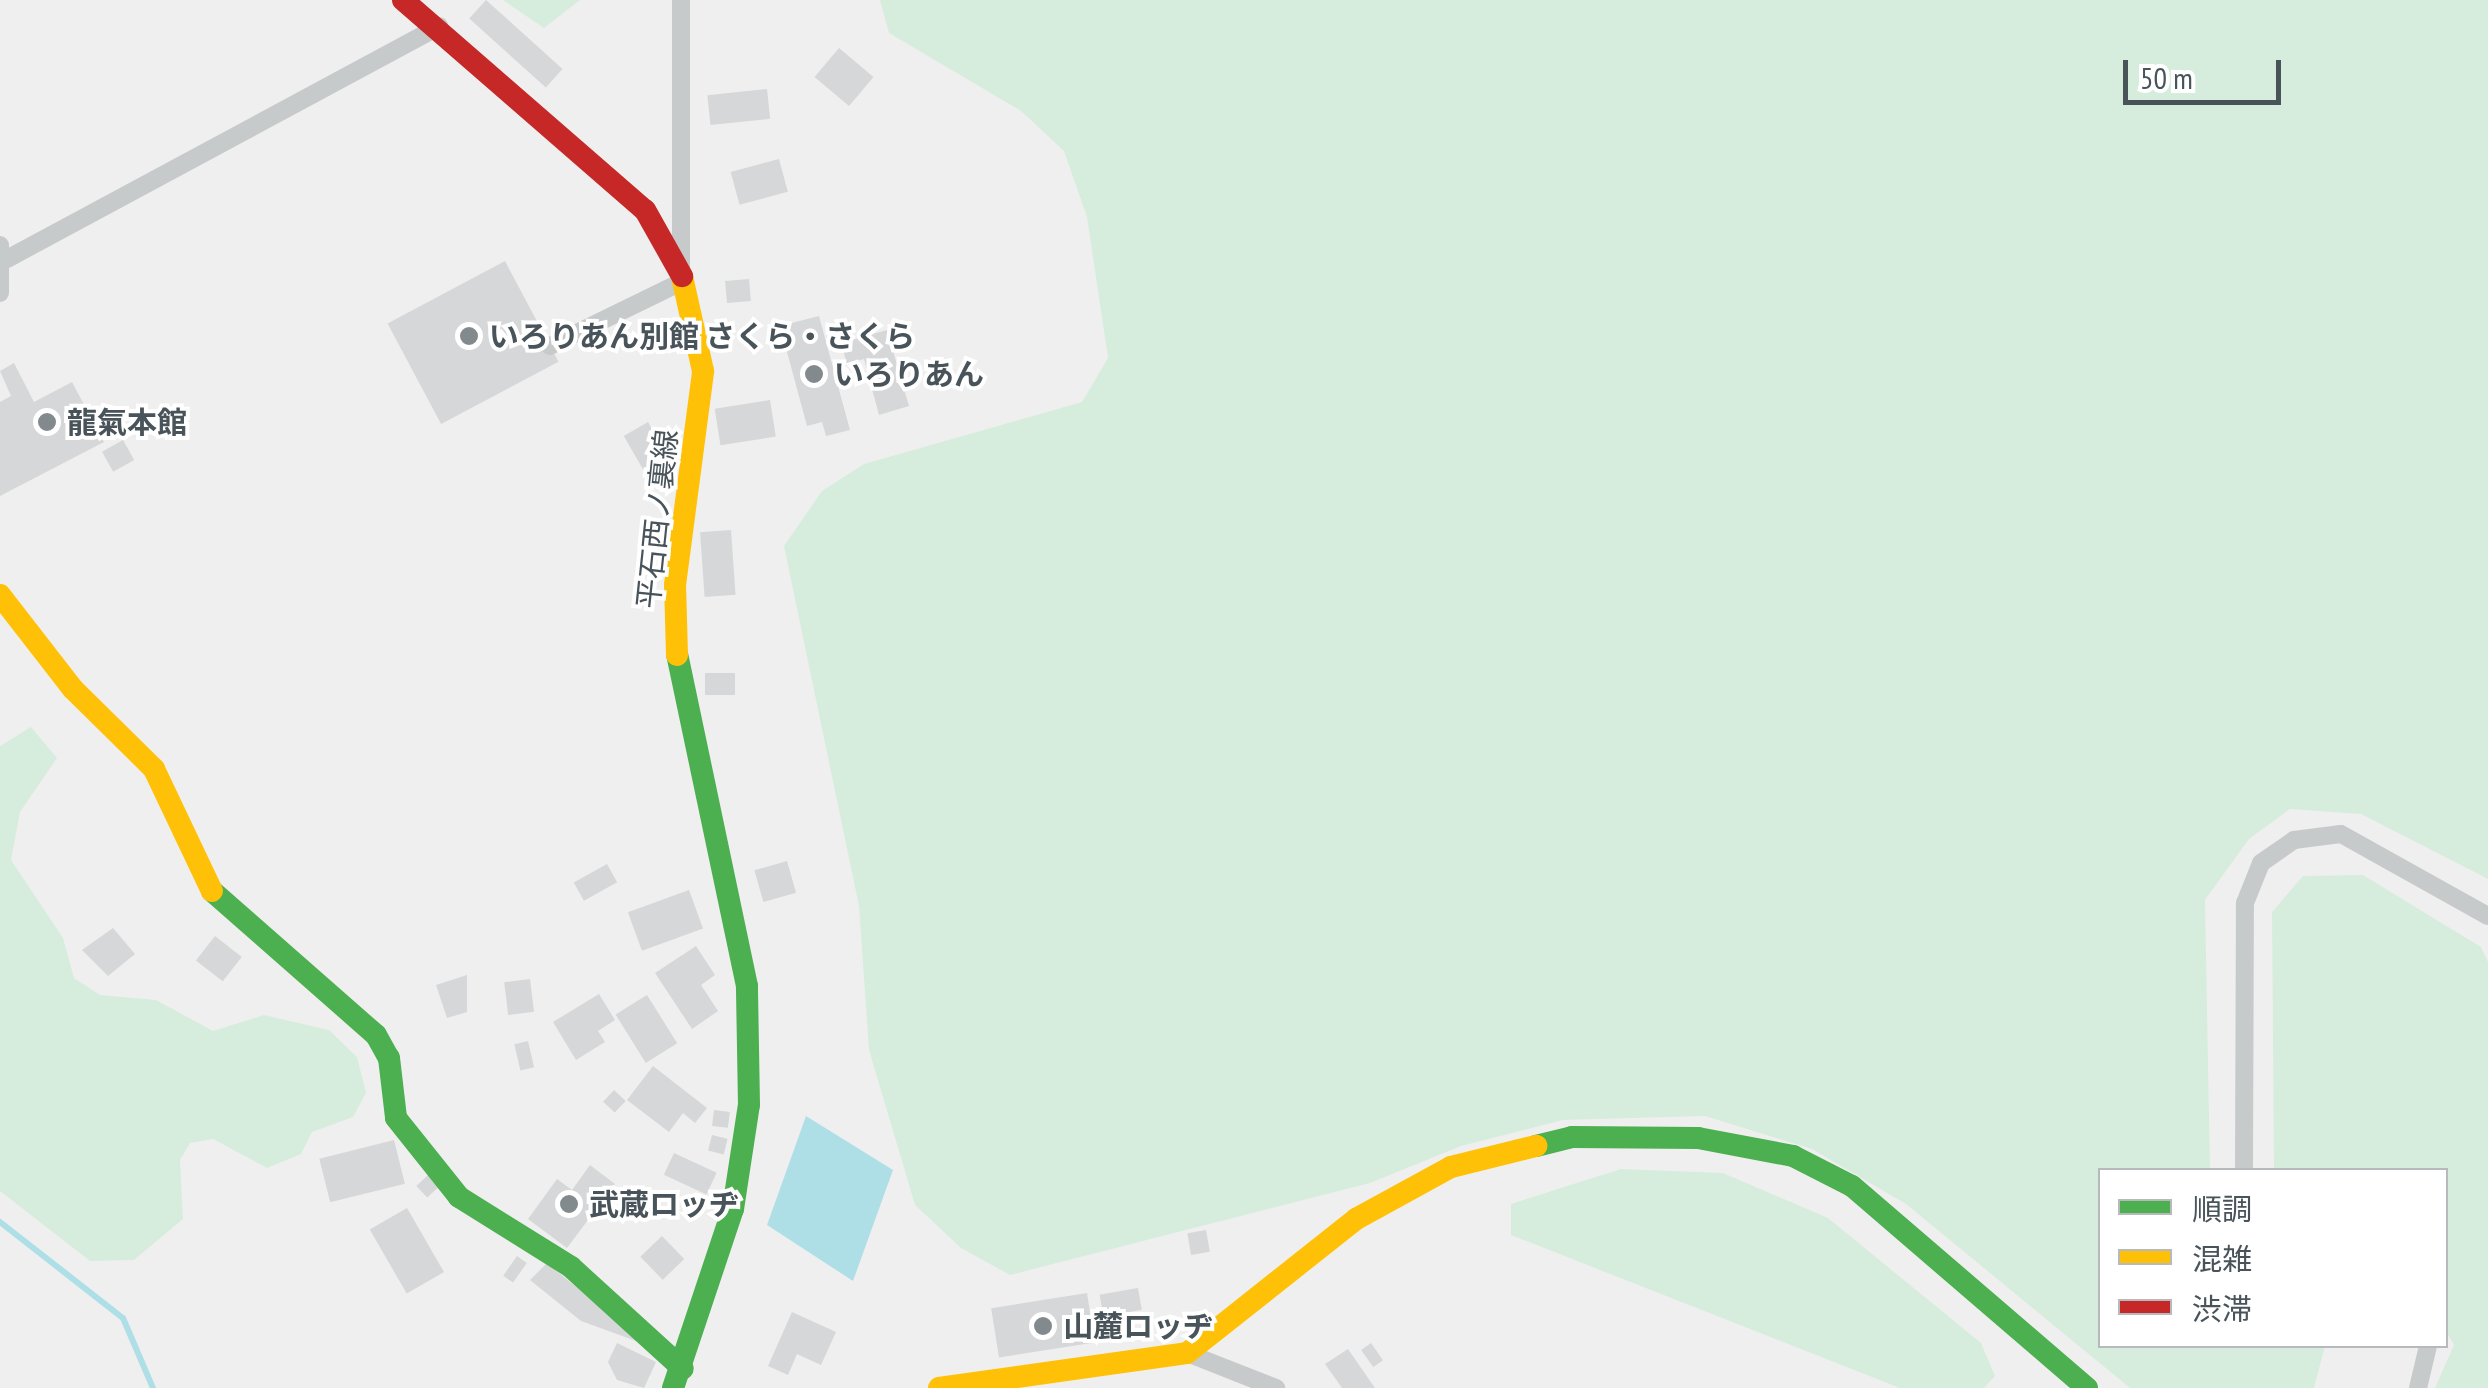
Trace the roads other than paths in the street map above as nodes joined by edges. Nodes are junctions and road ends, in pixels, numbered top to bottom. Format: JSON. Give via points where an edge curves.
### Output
{"nodes":[{"id":1,"x":402,"y":0,"type":"edge"},
{"id":2,"x":681,"y":0,"type":"edge"},
{"id":3,"x":440,"y":26,"type":"junction"},
{"id":4,"x":4,"y":252,"type":"edge"},
{"id":5,"x":682,"y":276,"type":"junction"},
{"id":6,"x":0,"y":293,"type":"edge"},
{"id":7,"x":550,"y":346,"type":"dead end"},
{"id":8,"x":0,"y":595,"type":"edge"},
{"id":9,"x":2488,"y":916,"type":"edge"},
{"id":10,"x":2244,"y":1168,"type":"edge"},
{"id":11,"x":2428,"y":1348,"type":"edge"},
{"id":12,"x":1187,"y":1353,"type":"junction"},
{"id":13,"x":678,"y":1379,"type":"edge"},
{"id":14,"x":938,"y":1388,"type":"edge"},
{"id":15,"x":1276,"y":1388,"type":"edge"},
{"id":16,"x":2087,"y":1388,"type":"edge"},
{"id":17,"x":2418,"y":1388,"type":"edge"}],
"edges":[{"from":1,"to":3,"type":"street","name":"平石西ノ裏線"},
{"from":2,"to":5,"type":"street"},
{"from":3,"to":4,"type":"street"},
{"from":3,"to":5,"type":"street","name":"平石西ノ裏線","via":[[603,165],[645,210]]},
{"from":4,"to":6,"type":"street"},
{"from":5,"to":7,"type":"street"},
{"from":5,"to":13,"type":"street","name":"平石西ノ裏線","via":[[704,371],[675,584],[678,683],[747,986],[749,1105],[733,1210]]},
{"from":8,"to":13,"type":"street","via":[[73,689],[154,769],[214,896],[376,1035],[389,1058],[396,1118],[460,1196],[571,1267]]},
{"from":9,"to":10,"type":"street","via":[[2342,834],[2294,840],[2261,862],[2244,903]]},
{"from":11,"to":17,"type":"street"},
{"from":12,"to":14,"type":"street"},
{"from":12,"to":15,"type":"street"},
{"from":12,"to":16,"type":"street","via":[[1356,1218],[1451,1166],[1572,1136],[1698,1138],[1793,1156],[1852,1186]]}]}
